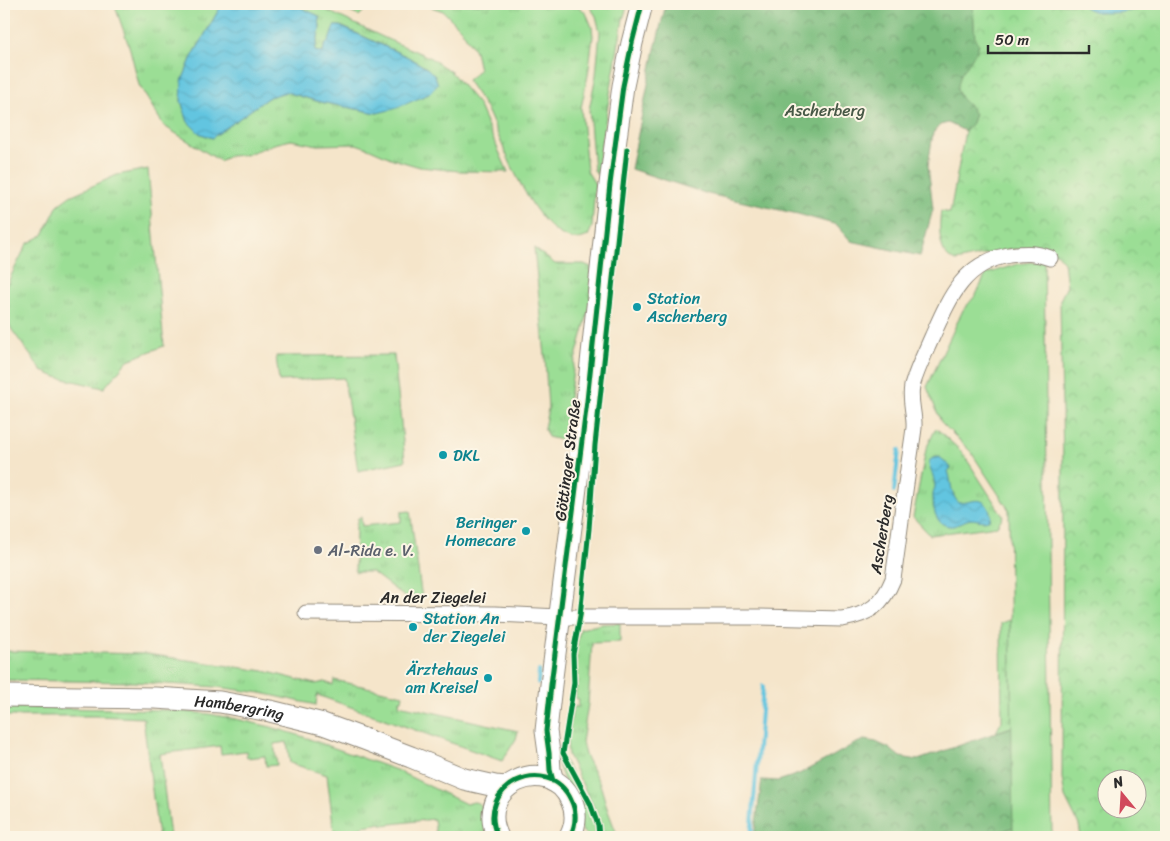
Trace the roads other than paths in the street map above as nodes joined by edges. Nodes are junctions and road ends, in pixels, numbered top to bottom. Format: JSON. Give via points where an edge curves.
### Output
{"nodes":[{"id":1,"x":642,"y":4,"type":"edge"},
{"id":2,"x":1050,"y":258,"type":"dead end"},
{"id":3,"x":306,"y":613,"type":"dead end"},
{"id":4,"x":559,"y":617,"type":"junction"},
{"id":5,"x":4,"y":696,"type":"edge"},
{"id":6,"x":546,"y":731,"type":"junction"},
{"id":7,"x":529,"y":776,"type":"junction"},
{"id":8,"x":464,"y":779,"type":"junction"},
{"id":9,"x":553,"y":781,"type":"junction"},
{"id":10,"x":506,"y":787,"type":"junction"},
{"id":11,"x":494,"y":808,"type":"junction"},
{"id":12,"x":575,"y":834,"type":"edge"},
{"id":13,"x":498,"y":837,"type":"edge"}],
"edges":[{"from":1,"to":4,"type":"main road","name":"Göttinger Straße","via":[[623,86],[615,142],[587,402]]},
{"from":2,"to":4,"type":"street","name":"Ascherberg","via":[[1022,253],[1003,256],[968,274],[955,290],[912,387],[914,426],[893,579],[881,601],[872,609],[856,617],[842,619]]},
{"from":3,"to":4,"type":"street","name":"An der Ziegelei"},
{"from":4,"to":6,"type":"main road","name":"Göttinger Straße"},
{"from":5,"to":8,"type":"main road","name":"Hambergring","via":[[155,698],[220,702],[270,711],[323,724]]},
{"from":6,"to":7,"type":"main road","name":"Göttinger Straße"},
{"from":6,"to":9,"type":"main road","name":"Göttinger Straße"},
{"from":7,"to":9,"type":"main road"},
{"from":7,"to":10,"type":"main road"},
{"from":8,"to":10,"type":"main road","name":"Hambergring"},
{"from":8,"to":11,"type":"main road","name":"Hambergring"},
{"from":9,"to":12,"type":"main road","via":[[565,790],[573,804]]},
{"from":10,"to":11,"type":"main road"},
{"from":11,"to":13,"type":"main road"}]}
